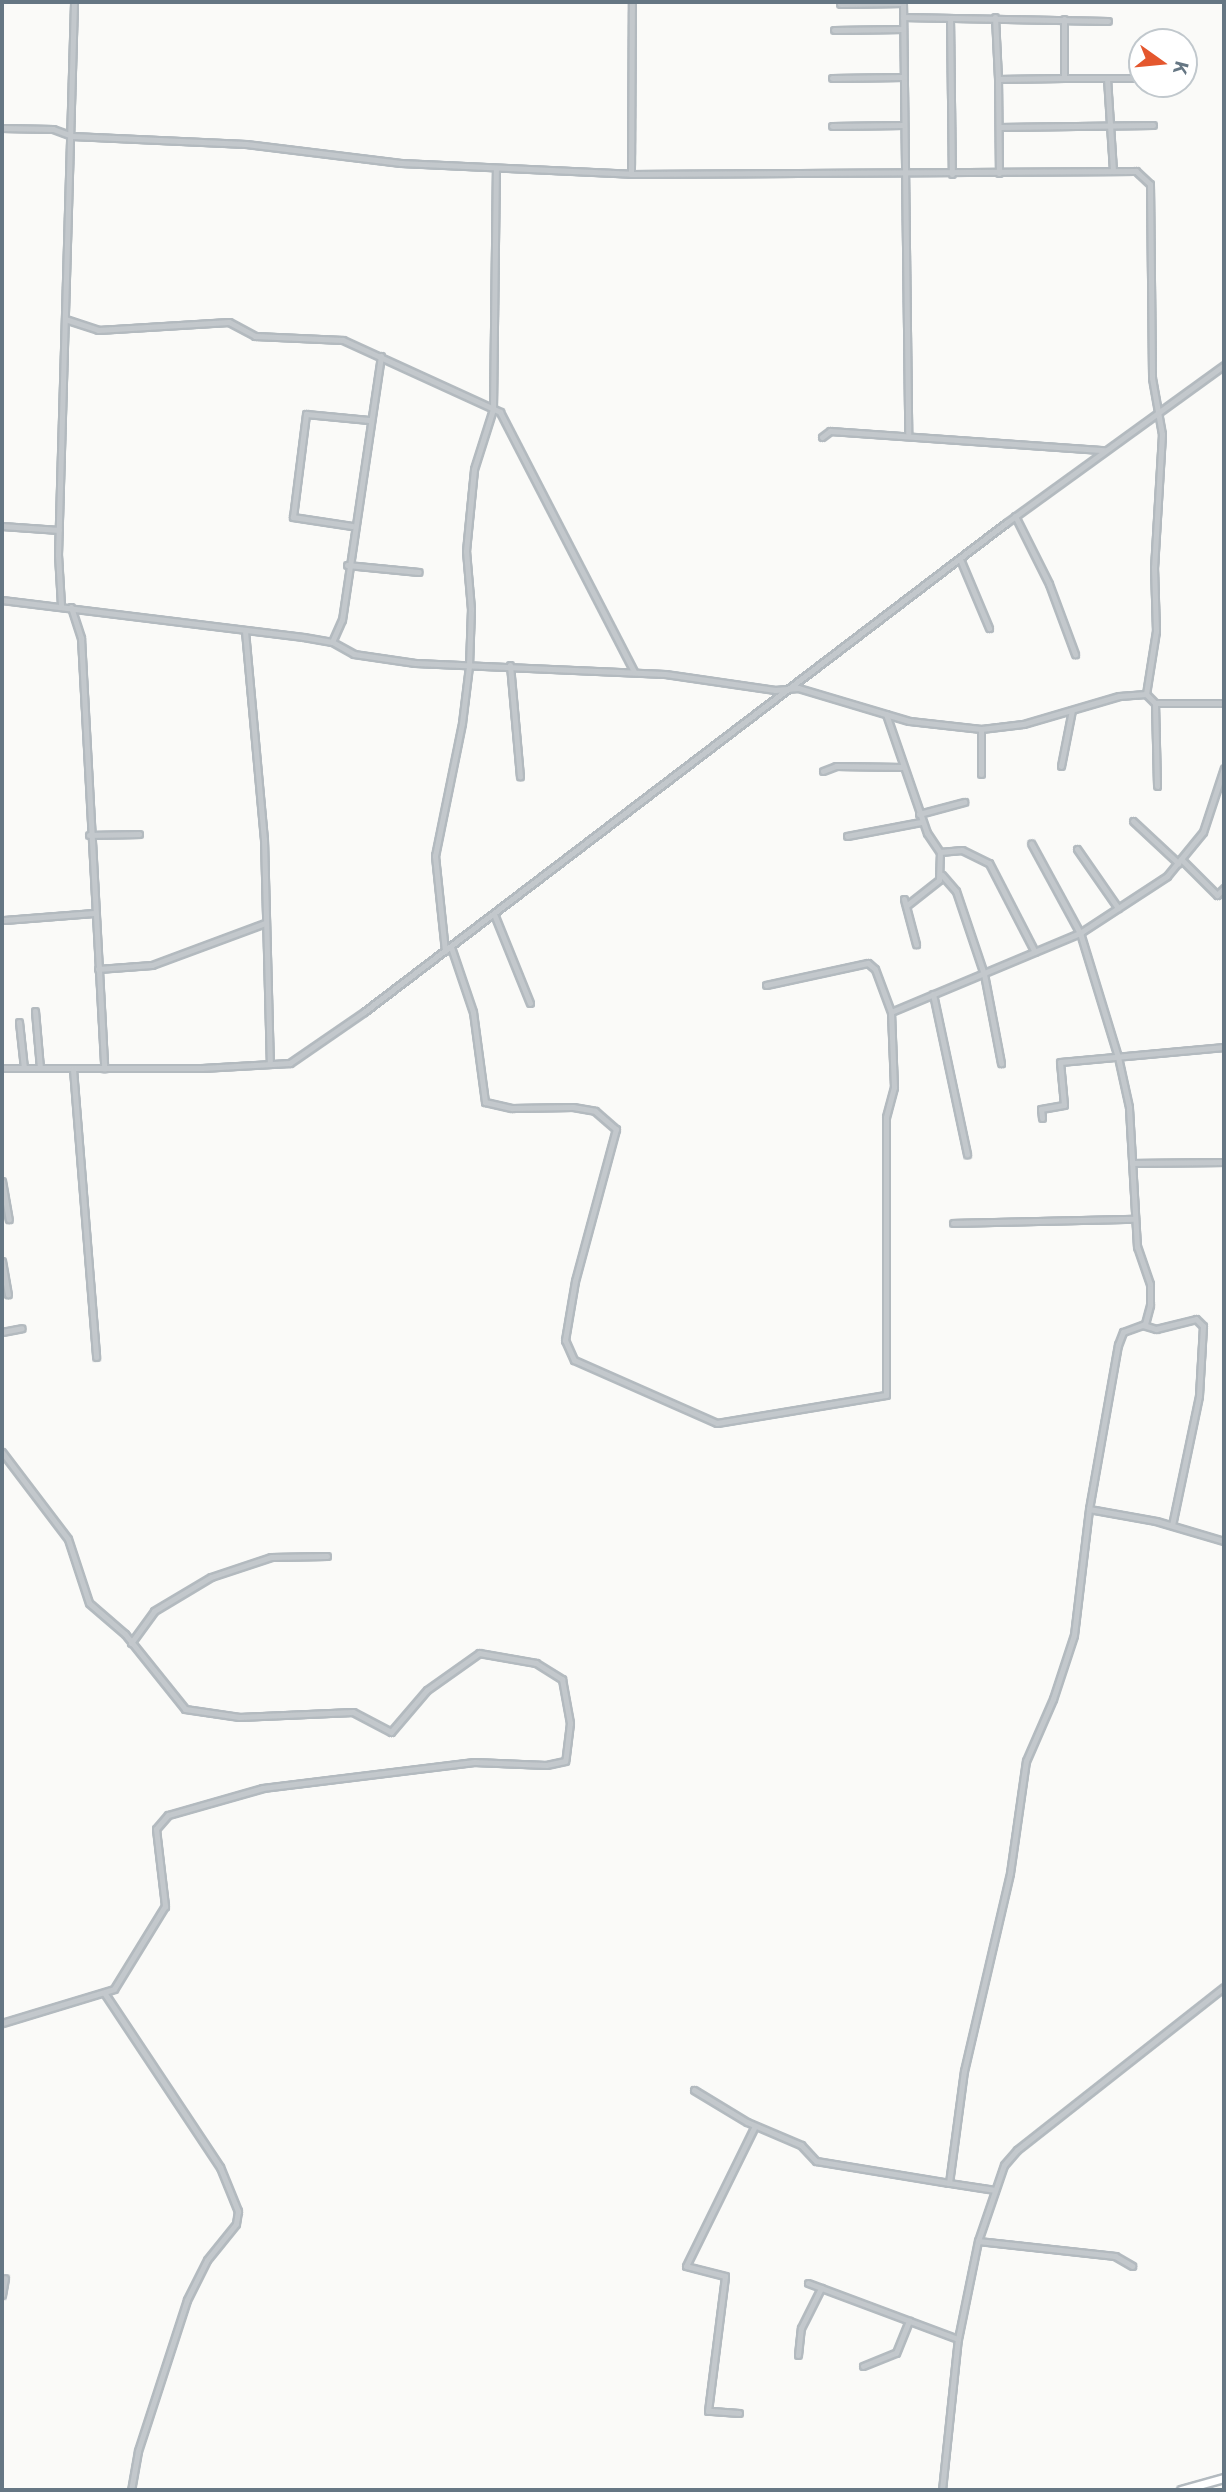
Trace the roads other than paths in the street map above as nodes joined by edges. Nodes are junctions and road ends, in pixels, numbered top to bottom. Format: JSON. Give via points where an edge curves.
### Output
{"nodes":[{"id":1,"x":75,"y":2,"type":"edge"},
{"id":2,"x":632,"y":2,"type":"edge"},
{"id":3,"x":903,"y":3,"type":"edge"},
{"id":4,"x":840,"y":4,"type":"dead end"},
{"id":5,"x":903,"y":17,"type":"junction"},
{"id":6,"x":995,"y":17,"type":"junction"},
{"id":7,"x":950,"y":18,"type":"junction"},
{"id":8,"x":1064,"y":19,"type":"junction"},
{"id":9,"x":1108,"y":21,"type":"dead end"},
{"id":10,"x":903,"y":29,"type":"junction"},
{"id":11,"x":834,"y":30,"type":"dead end"},
{"id":12,"x":903,"y":77,"type":"junction"},
{"id":13,"x":832,"y":78,"type":"dead end"},
{"id":14,"x":1064,"y":78,"type":"junction"},
{"id":15,"x":1107,"y":78,"type":"junction"},
{"id":16,"x":1128,"y":78,"type":"edge"},
{"id":17,"x":998,"y":79,"type":"junction"},
{"id":18,"x":903,"y":125,"type":"junction"},
{"id":19,"x":1111,"y":125,"type":"junction"},
{"id":20,"x":1153,"y":125,"type":"dead end"},
{"id":21,"x":832,"y":126,"type":"dead end"},
{"id":22,"x":999,"y":127,"type":"junction"},
{"id":23,"x":2,"y":128,"type":"edge"},
{"id":24,"x":72,"y":136,"type":"junction"},
{"id":25,"x":495,"y":168,"type":"junction"},
{"id":26,"x":1113,"y":171,"type":"junction"},
{"id":27,"x":999,"y":173,"type":"junction"},
{"id":28,"x":631,"y":174,"type":"junction"},
{"id":29,"x":903,"y":174,"type":"junction"},
{"id":30,"x":952,"y":174,"type":"junction"},
{"id":31,"x":65,"y":319,"type":"junction"},
{"id":32,"x":381,"y":356,"type":"junction"},
{"id":33,"x":1224,"y":365,"type":"edge"},
{"id":34,"x":493,"y":409,"type":"junction"},
{"id":35,"x":1155,"y":412,"type":"junction"},
{"id":36,"x":369,"y":420,"type":"junction"},
{"id":37,"x":908,"y":436,"type":"junction"},
{"id":38,"x":822,"y":437,"type":"dead end"},
{"id":39,"x":1104,"y":450,"type":"junction"},
{"id":40,"x":1015,"y":516,"type":"junction"},
{"id":41,"x":2,"y":526,"type":"edge"},
{"id":42,"x":352,"y":526,"type":"junction"},
{"id":43,"x":59,"y":530,"type":"junction"},
{"id":44,"x":960,"y":559,"type":"junction"},
{"id":45,"x":347,"y":565,"type":"junction"},
{"id":46,"x":419,"y":572,"type":"dead end"},
{"id":47,"x":2,"y":600,"type":"edge"},
{"id":48,"x":61,"y":606,"type":"junction"},
{"id":49,"x":71,"y":607,"type":"junction"},
{"id":50,"x":989,"y":628,"type":"dead end"},
{"id":51,"x":245,"y":631,"type":"junction"},
{"id":52,"x":332,"y":642,"type":"junction"},
{"id":53,"x":1075,"y":654,"type":"dead end"},
{"id":54,"x":510,"y":665,"type":"junction"},
{"id":55,"x":468,"y":666,"type":"junction"},
{"id":56,"x":634,"y":672,"type":"junction"},
{"id":57,"x":790,"y":689,"type":"junction"},
{"id":58,"x":1146,"y":694,"type":"junction"},
{"id":59,"x":1155,"y":703,"type":"junction"},
{"id":60,"x":1224,"y":703,"type":"edge"},
{"id":61,"x":1072,"y":710,"type":"junction"},
{"id":62,"x":886,"y":714,"type":"junction"},
{"id":63,"x":981,"y":729,"type":"junction"},
{"id":64,"x":1061,"y":766,"type":"dead end"},
{"id":65,"x":902,"y":767,"type":"junction"},
{"id":66,"x":1224,"y":768,"type":"edge"},
{"id":67,"x":823,"y":771,"type":"dead end"},
{"id":68,"x":981,"y":774,"type":"dead end"},
{"id":69,"x":520,"y":777,"type":"dead end"},
{"id":70,"x":1157,"y":786,"type":"dead end"},
{"id":71,"x":964,"y":802,"type":"dead end"},
{"id":72,"x":919,"y":814,"type":"junction"},
{"id":73,"x":1133,"y":821,"type":"dead end"},
{"id":74,"x":922,"y":822,"type":"junction"},
{"id":75,"x":139,"y":834,"type":"dead end"},
{"id":76,"x":89,"y":835,"type":"junction"},
{"id":77,"x":847,"y":836,"type":"dead end"},
{"id":78,"x":1031,"y":843,"type":"dead end"},
{"id":79,"x":1077,"y":849,"type":"dead end"},
{"id":80,"x":940,"y":852,"type":"junction"},
{"id":81,"x":1180,"y":861,"type":"junction"},
{"id":82,"x":942,"y":875,"type":"junction"},
{"id":83,"x":1224,"y":888,"type":"edge"},
{"id":84,"x":1118,"y":908,"type":"junction"},
{"id":85,"x":94,"y":913,"type":"junction"},
{"id":86,"x":494,"y":914,"type":"junction"},
{"id":87,"x":4,"y":919,"type":"dead end"},
{"id":88,"x":265,"y":923,"type":"junction"},
{"id":89,"x":1080,"y":933,"type":"junction"},
{"id":90,"x":916,"y":944,"type":"dead end"},
{"id":91,"x":451,"y":947,"type":"junction"},
{"id":92,"x":445,"y":951,"type":"junction"},
{"id":93,"x":1035,"y":952,"type":"junction"},
{"id":94,"x":98,"y":969,"type":"junction"},
{"id":95,"x":984,"y":974,"type":"junction"},
{"id":96,"x":766,"y":985,"type":"dead end"},
{"id":97,"x":933,"y":995,"type":"junction"},
{"id":98,"x":530,"y":1003,"type":"dead end"},
{"id":99,"x":35,"y":1012,"type":"dead end"},
{"id":100,"x":891,"y":1012,"type":"junction"},
{"id":101,"x":19,"y":1022,"type":"dead end"},
{"id":102,"x":1224,"y":1047,"type":"edge"},
{"id":103,"x":1118,"y":1057,"type":"junction"},
{"id":104,"x":1001,"y":1063,"type":"dead end"},
{"id":105,"x":271,"y":1064,"type":"junction"},
{"id":106,"x":2,"y":1067,"type":"edge"},
{"id":107,"x":24,"y":1068,"type":"junction"},
{"id":108,"x":40,"y":1068,"type":"junction"},
{"id":109,"x":104,"y":1068,"type":"junction"},
{"id":110,"x":73,"y":1069,"type":"junction"},
{"id":111,"x":1042,"y":1118,"type":"dead end"},
{"id":112,"x":967,"y":1154,"type":"dead end"},
{"id":113,"x":1224,"y":1162,"type":"edge"},
{"id":114,"x":1132,"y":1163,"type":"junction"},
{"id":115,"x":2,"y":1181,"type":"edge"},
{"id":116,"x":9,"y":1219,"type":"dead end"},
{"id":117,"x":1133,"y":1219,"type":"junction"},
{"id":118,"x":953,"y":1223,"type":"dead end"},
{"id":119,"x":2,"y":1261,"type":"edge"},
{"id":120,"x":8,"y":1294,"type":"dead end"},
{"id":121,"x":1143,"y":1325,"type":"junction"},
{"id":122,"x":22,"y":1328,"type":"dead end"},
{"id":123,"x":2,"y":1332,"type":"edge"},
{"id":124,"x":96,"y":1357,"type":"dead end"},
{"id":125,"x":2,"y":1452,"type":"edge"},
{"id":126,"x":1089,"y":1509,"type":"junction"},
{"id":127,"x":1172,"y":1525,"type":"junction"},
{"id":128,"x":1224,"y":1541,"type":"edge"},
{"id":129,"x":327,"y":1556,"type":"dead end"},
{"id":130,"x":131,"y":1643,"type":"junction"},
{"id":131,"x":1224,"y":1987,"type":"edge"},
{"id":132,"x":105,"y":1994,"type":"junction"},
{"id":133,"x":2,"y":2023,"type":"edge"},
{"id":134,"x":694,"y":2090,"type":"dead end"},
{"id":135,"x":755,"y":2126,"type":"junction"},
{"id":136,"x":949,"y":2183,"type":"junction"},
{"id":137,"x":995,"y":2190,"type":"junction"},
{"id":138,"x":978,"y":2241,"type":"junction"},
{"id":139,"x":1132,"y":2266,"type":"dead end"},
{"id":140,"x":5,"y":2278,"type":"dead end"},
{"id":141,"x":808,"y":2283,"type":"dead end"},
{"id":142,"x":821,"y":2288,"type":"junction"},
{"id":143,"x":2,"y":2295,"type":"edge"},
{"id":144,"x":909,"y":2321,"type":"junction"},
{"id":145,"x":958,"y":2339,"type":"junction"},
{"id":146,"x":798,"y":2355,"type":"dead end"},
{"id":147,"x":863,"y":2366,"type":"dead end"},
{"id":148,"x":738,"y":2413,"type":"dead end"},
{"id":149,"x":1224,"y":2478,"type":"edge"},
{"id":150,"x":131,"y":2490,"type":"edge"},
{"id":151,"x":943,"y":2490,"type":"edge"},
{"id":152,"x":1181,"y":2490,"type":"edge"}],
"edges":[{"from":1,"to":24,"type":"street"},
{"from":2,"to":28,"type":"street"},
{"from":3,"to":4,"type":"street"},
{"from":3,"to":5,"type":"street"},
{"from":5,"to":7,"type":"street"},
{"from":5,"to":10,"type":"street"},
{"from":6,"to":7,"type":"street"},
{"from":6,"to":8,"type":"street"},
{"from":6,"to":17,"type":"street"},
{"from":7,"to":30,"type":"street"},
{"from":8,"to":9,"type":"street"},
{"from":8,"to":14,"type":"street"},
{"from":10,"to":11,"type":"street"},
{"from":10,"to":12,"type":"street"},
{"from":12,"to":13,"type":"street"},
{"from":12,"to":18,"type":"street"},
{"from":14,"to":15,"type":"street"},
{"from":14,"to":17,"type":"street"},
{"from":15,"to":16,"type":"street"},
{"from":15,"to":19,"type":"street"},
{"from":17,"to":22,"type":"street"},
{"from":18,"to":21,"type":"street"},
{"from":18,"to":29,"type":"street"},
{"from":19,"to":20,"type":"street"},
{"from":19,"to":22,"type":"street"},
{"from":19,"to":26,"type":"street"},
{"from":22,"to":27,"type":"street"},
{"from":23,"to":24,"type":"street","via":[[54,130]]},
{"from":24,"to":25,"type":"street","via":[[247,144],[401,163]]},
{"from":24,"to":31,"type":"street"},
{"from":25,"to":28,"type":"street"},
{"from":25,"to":34,"type":"street"},
{"from":26,"to":27,"type":"street"},
{"from":26,"to":35,"type":"street","via":[[1136,171],[1150,184]]},
{"from":27,"to":30,"type":"street"},
{"from":28,"to":29,"type":"street"},
{"from":29,"to":30,"type":"street"},
{"from":29,"to":37,"type":"street"},
{"from":31,"to":32,"type":"street","via":[[98,330],[229,322],[255,335],[343,340]]},
{"from":31,"to":43,"type":"street"},
{"from":32,"to":34,"type":"street"},
{"from":32,"to":36,"type":"street"},
{"from":33,"to":35,"type":"street"},
{"from":34,"to":55,"type":"street","via":[[477,452],[468,531]]},
{"from":34,"to":56,"type":"street","via":[[500,412],[515,436]]},
{"from":35,"to":39,"type":"street"},
{"from":35,"to":58,"type":"street","via":[[1162,445],[1154,567],[1156,631]]},
{"from":36,"to":42,"type":"street"},
{"from":36,"to":42,"type":"street","via":[[306,414],[293,517]]},
{"from":37,"to":38,"type":"street","via":[[830,431]]},
{"from":37,"to":39,"type":"street"},
{"from":39,"to":40,"type":"street"},
{"from":40,"to":44,"type":"street"},
{"from":40,"to":53,"type":"street","via":[[1049,584]]},
{"from":41,"to":43,"type":"street"},
{"from":42,"to":45,"type":"street"},
{"from":43,"to":48,"type":"street"},
{"from":44,"to":50,"type":"street"},
{"from":44,"to":57,"type":"street"},
{"from":45,"to":46,"type":"street"},
{"from":45,"to":52,"type":"street","via":[[342,620]]},
{"from":47,"to":48,"type":"street"},
{"from":48,"to":49,"type":"street"},
{"from":49,"to":51,"type":"street"},
{"from":49,"to":76,"type":"street","via":[[81,638]]},
{"from":51,"to":52,"type":"street"},
{"from":51,"to":88,"type":"street","via":[[254,698]]},
{"from":52,"to":55,"type":"street","via":[[354,654]]},
{"from":54,"to":55,"type":"street"},
{"from":54,"to":56,"type":"street"},
{"from":54,"to":69,"type":"street"},
{"from":55,"to":92,"type":"street","via":[[462,723],[435,856]]},
{"from":56,"to":57,"type":"street"},
{"from":57,"to":62,"type":"street"},
{"from":57,"to":86,"type":"street"},
{"from":58,"to":59,"type":"street"},
{"from":58,"to":61,"type":"street","via":[[1119,696]]},
{"from":59,"to":60,"type":"street"},
{"from":59,"to":70,"type":"street"},
{"from":61,"to":63,"type":"street","via":[[1023,724]]},
{"from":61,"to":64,"type":"street"},
{"from":62,"to":63,"type":"street"},
{"from":62,"to":65,"type":"street"},
{"from":63,"to":68,"type":"street"},
{"from":65,"to":67,"type":"street","via":[[836,766]]},
{"from":65,"to":72,"type":"street"},
{"from":66,"to":81,"type":"street","via":[[1203,832]]},
{"from":71,"to":72,"type":"street"},
{"from":72,"to":74,"type":"street"},
{"from":73,"to":81,"type":"street"},
{"from":74,"to":77,"type":"street"},
{"from":74,"to":80,"type":"street"},
{"from":75,"to":76,"type":"street"},
{"from":76,"to":85,"type":"street"},
{"from":78,"to":89,"type":"street"},
{"from":79,"to":84,"type":"street"},
{"from":80,"to":82,"type":"street"},
{"from":80,"to":93,"type":"street","via":[[962,850],[989,863]]},
{"from":81,"to":83,"type":"street","via":[[1217,895]]},
{"from":81,"to":84,"type":"street","via":[[1167,876]]},
{"from":82,"to":90,"type":"street","via":[[905,903]]},
{"from":82,"to":95,"type":"street","via":[[956,891]]},
{"from":84,"to":89,"type":"street"},
{"from":85,"to":87,"type":"street"},
{"from":85,"to":94,"type":"street"},
{"from":86,"to":91,"type":"street"},
{"from":86,"to":98,"type":"street"},
{"from":88,"to":94,"type":"street","via":[[152,965]]},
{"from":88,"to":105,"type":"street"},
{"from":89,"to":93,"type":"street"},
{"from":89,"to":103,"type":"street"},
{"from":91,"to":92,"type":"street"},
{"from":91,"to":100,"type":"street","via":[[473,1012],[485,1102],[512,1108],[595,1111],[616,1129],[575,1281],[565,1340],[574,1360],[717,1423],[886,1395],[886,1118],[894,1087]]},
{"from":92,"to":105,"type":"street","via":[[308,1052],[290,1063]]},
{"from":93,"to":95,"type":"street"},
{"from":94,"to":109,"type":"street"},
{"from":95,"to":97,"type":"street"},
{"from":95,"to":104,"type":"street"},
{"from":96,"to":100,"type":"street","via":[[868,963],[875,969]]},
{"from":97,"to":100,"type":"street"},
{"from":97,"to":112,"type":"street"},
{"from":99,"to":108,"type":"street"},
{"from":101,"to":107,"type":"street"},
{"from":102,"to":103,"type":"street"},
{"from":103,"to":111,"type":"street","via":[[1060,1062],[1064,1105],[1041,1109]]},
{"from":103,"to":114,"type":"street","via":[[1129,1107]]},
{"from":105,"to":109,"type":"street"},
{"from":106,"to":107,"type":"street"},
{"from":107,"to":108,"type":"street"},
{"from":108,"to":110,"type":"street"},
{"from":109,"to":110,"type":"street"},
{"from":110,"to":124,"type":"street"},
{"from":113,"to":114,"type":"street"},
{"from":114,"to":117,"type":"street"},
{"from":115,"to":116,"type":"street"},
{"from":117,"to":118,"type":"street"},
{"from":117,"to":121,"type":"street","via":[[1150,1284],[1149,1317]]},
{"from":119,"to":120,"type":"street"},
{"from":121,"to":126,"type":"street","via":[[1123,1332],[1118,1345]]},
{"from":121,"to":127,"type":"street","via":[[1169,1327],[1196,1319],[1203,1326],[1199,1396]]},
{"from":122,"to":123,"type":"street"},
{"from":125,"to":130,"type":"street","via":[[68,1539],[89,1602]]},
{"from":126,"to":127,"type":"street"},
{"from":126,"to":136,"type":"street","via":[[1074,1635],[1026,1761],[1010,1873],[964,2071]]},
{"from":127,"to":128,"type":"street"},
{"from":129,"to":130,"type":"street","via":[[271,1557],[211,1577],[154,1611]]},
{"from":130,"to":132,"type":"street","via":[[185,1709],[239,1717],[353,1712],[391,1732],[427,1690],[479,1653],[536,1663],[562,1679],[570,1723],[565,1761],[546,1765],[474,1762],[263,1788],[167,1815],[156,1829],[166,1906],[128,1970]]},
{"from":131,"to":137,"type":"street","via":[[1017,2150],[1004,2165]]},
{"from":132,"to":133,"type":"street"},
{"from":132,"to":150,"type":"street","via":[[220,2167],[238,2211],[236,2224],[207,2260],[187,2300],[138,2451]]},
{"from":134,"to":135,"type":"street"},
{"from":135,"to":136,"type":"street","via":[[801,2145],[816,2161]]},
{"from":135,"to":148,"type":"street","via":[[686,2266],[725,2276],[708,2411]]},
{"from":136,"to":137,"type":"street"},
{"from":137,"to":138,"type":"street"},
{"from":138,"to":139,"type":"street","via":[[1115,2256]]},
{"from":138,"to":145,"type":"street"},
{"from":140,"to":143,"type":"street"},
{"from":141,"to":142,"type":"street"},
{"from":142,"to":144,"type":"street"},
{"from":142,"to":146,"type":"street","via":[[801,2328]]},
{"from":144,"to":145,"type":"street"},
{"from":144,"to":147,"type":"street","via":[[896,2353]]},
{"from":145,"to":151,"type":"street"},
{"from":149,"to":152,"type":"street"}]}
